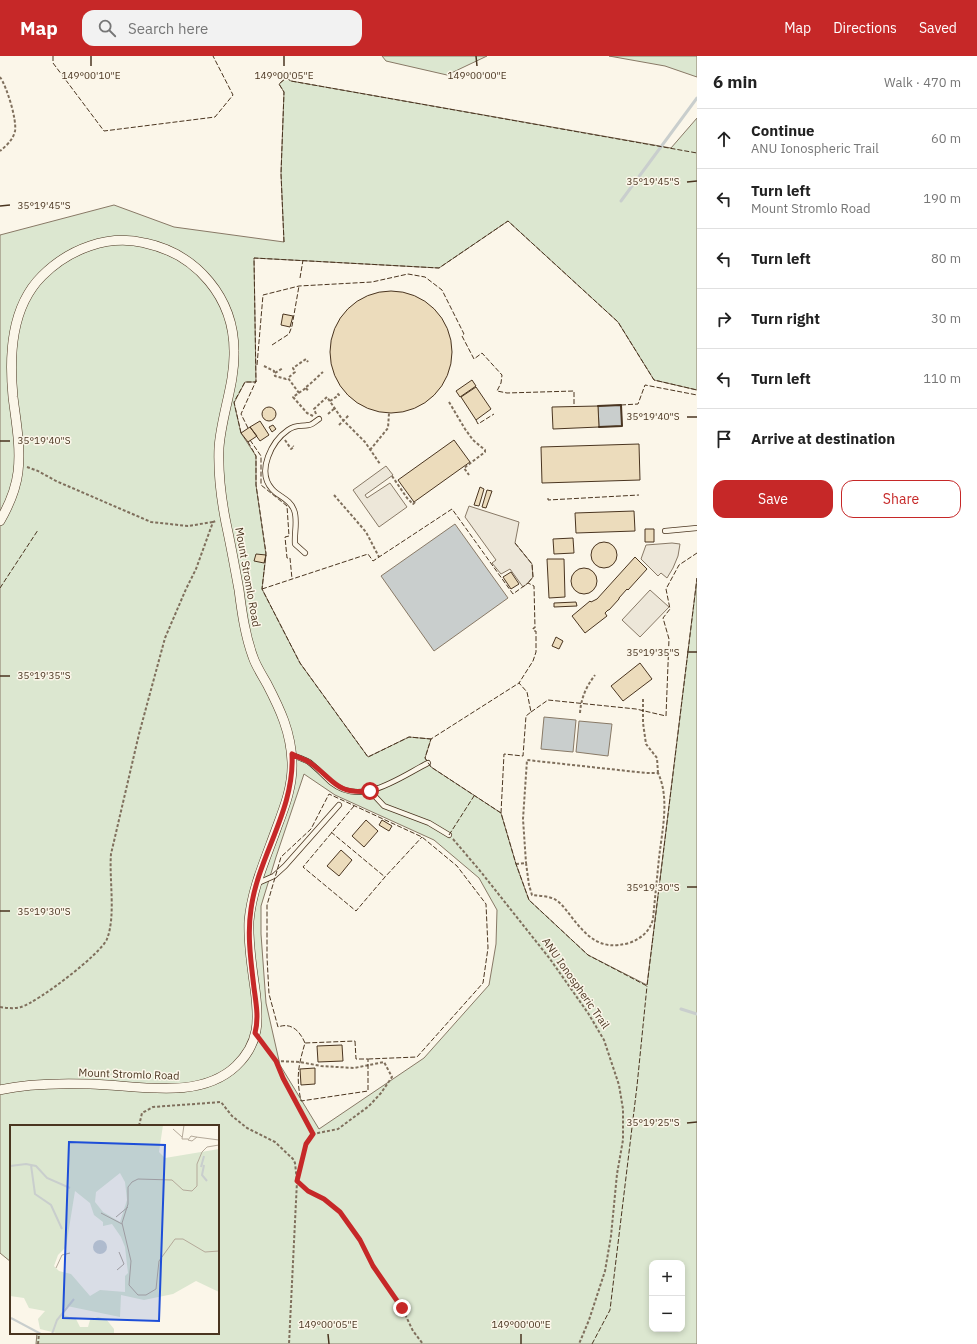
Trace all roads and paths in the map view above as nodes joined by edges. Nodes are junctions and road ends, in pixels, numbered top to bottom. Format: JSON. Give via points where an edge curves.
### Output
{"nodes":[{"id":1,"x":0,"y":77,"type":"edge"},
{"id":2,"x":0,"y":152,"type":"edge"},
{"id":3,"x":308,"y":362,"type":"dead end"},
{"id":4,"x":264,"y":366,"type":"dead end"},
{"id":5,"x":283,"y":368,"type":"dead end"},
{"id":6,"x":322,"y":372,"type":"dead end"},
{"id":7,"x":275,"y":373,"type":"junction"},
{"id":8,"x":288,"y":378,"type":"junction"},
{"id":9,"x":306,"y":388,"type":"junction"},
{"id":10,"x":309,"y":392,"type":"dead end"},
{"id":11,"x":299,"y":393,"type":"junction"},
{"id":12,"x":337,"y":393,"type":"dead end"},
{"id":13,"x":330,"y":401,"type":"junction"},
{"id":14,"x":449,"y":402,"type":"dead end"},
{"id":15,"x":335,"y":408,"type":"junction"},
{"id":16,"x":304,"y":410,"type":"dead end"},
{"id":17,"x":389,"y":413,"type":"dead end"},
{"id":18,"x":328,"y":414,"type":"dead end"},
{"id":19,"x":349,"y":415,"type":"dead end"},
{"id":20,"x":320,"y":419,"type":"joint"},
{"id":21,"x":344,"y":420,"type":"junction"},
{"id":22,"x":338,"y":425,"type":"dead end"},
{"id":23,"x":286,"y":441,"type":"dead end"},
{"id":24,"x":293,"y":446,"type":"dead end"},
{"id":25,"x":370,"y":450,"type":"junction"},
{"id":26,"x":19,"y":464,"type":"junction"},
{"id":27,"x":380,"y":464,"type":"dead end"},
{"id":28,"x":469,"y":475,"type":"dead end"},
{"id":29,"x":392,"y":476,"type":"dead end"},
{"id":30,"x":334,"y":495,"type":"dead end"},
{"id":31,"x":416,"y":501,"type":"dead end"},
{"id":32,"x":225,"y":519,"type":"junction"},
{"id":33,"x":0,"y":521,"type":"edge"},
{"id":34,"x":213,"y":522,"type":"junction"},
{"id":35,"x":697,"y":528,"type":"edge"},
{"id":36,"x":666,"y":531,"type":"dead end"},
{"id":37,"x":305,"y":553,"type":"dead end"},
{"id":38,"x":379,"y":557,"type":"dead end"},
{"id":39,"x":595,"y":675,"type":"dead end"},
{"id":40,"x":643,"y":699,"type":"dead end"},
{"id":41,"x":580,"y":714,"type":"dead end"},
{"id":42,"x":292,"y":754,"type":"junction"},
{"id":43,"x":428,"y":763,"type":"dead end"},
{"id":44,"x":658,"y":773,"type":"junction"},
{"id":45,"x":370,"y":791,"type":"junction"},
{"id":46,"x":339,"y":804,"type":"dead end"},
{"id":47,"x":449,"y":835,"type":"joint"},
{"id":48,"x":526,"y":863,"type":"junction"},
{"id":49,"x":516,"y":864,"type":"dead end"},
{"id":50,"x":256,"y":884,"type":"junction"},
{"id":51,"x":0,"y":1008,"type":"edge"},
{"id":52,"x":255,"y":1033,"type":"junction"},
{"id":53,"x":276,"y":1061,"type":"junction"},
{"id":54,"x":0,"y":1090,"type":"edge"},
{"id":55,"x":139,"y":1125,"type":"edge"},
{"id":56,"x":313,"y":1134,"type":"junction"},
{"id":57,"x":297,"y":1181,"type":"junction"},
{"id":58,"x":39,"y":1334,"type":"edge"},
{"id":59,"x":38,"y":1344,"type":"edge"},
{"id":60,"x":289,"y":1344,"type":"edge"},
{"id":61,"x":423,"y":1344,"type":"edge"},
{"id":62,"x":579,"y":1344,"type":"edge"}],
"edges":[{"from":1,"to":2,"type":"path","via":[[15,124],[13,137]]},
{"from":3,"to":8,"type":"path","via":[[306,359],[297,364],[293,368],[296,372]]},
{"from":4,"to":7,"type":"path"},
{"from":5,"to":7,"type":"path"},
{"from":6,"to":9,"type":"path"},
{"from":7,"to":8,"type":"path","via":[[276,376]]},
{"from":8,"to":11,"type":"path"},
{"from":9,"to":10,"type":"path"},
{"from":9,"to":11,"type":"path"},
{"from":11,"to":16,"type":"path","via":[[293,397]]},
{"from":12,"to":13,"type":"path","via":[[339,395]]},
{"from":13,"to":15,"type":"path"},
{"from":13,"to":20,"type":"path","via":[[327,397],[314,409]]},
{"from":14,"to":28,"type":"path","via":[[473,440],[486,450],[464,468]]},
{"from":15,"to":18,"type":"path"},
{"from":15,"to":21,"type":"path"},
{"from":17,"to":25,"type":"path","via":[[388,428]]},
{"from":19,"to":21,"type":"path"},
{"from":20,"to":37,"type":"lane","via":[[310,425],[296,425],[287,430],[272,448],[266,467],[270,488],[294,508],[295,544]]},
{"from":21,"to":22,"type":"path"},
{"from":21,"to":25,"type":"path"},
{"from":23,"to":24,"type":"path","via":[[292,449]]},
{"from":25,"to":27,"type":"path"},
{"from":26,"to":32,"type":"street","name":"Mount Stromlo Road","via":[[11,361],[20,309],[31,289],[42,275],[62,259],[97,243],[133,240],[155,245],[174,252],[202,273],[228,314],[234,352],[230,390],[219,446],[220,488]]},
{"from":26,"to":33,"type":"street","name":"Mount Stromlo Road","via":[[13,493]]},
{"from":26,"to":34,"type":"path","via":[[151,522],[188,526]]},
{"from":29,"to":31,"type":"path","via":[[407,498],[413,504]]},
{"from":30,"to":38,"type":"path","via":[[366,532]]},
{"from":32,"to":34,"type":"path"},
{"from":32,"to":42,"type":"street","name":"Mount Stromlo Road","via":[[246,634],[254,661],[287,726]]},
{"from":34,"to":51,"type":"path","via":[[196,570],[166,638],[139,734],[111,854],[111,909],[107,939],[98,953],[48,992],[20,1007]]},
{"from":35,"to":36,"type":"lane"},
{"from":39,"to":41,"type":"path","via":[[586,687]]},
{"from":40,"to":44,"type":"path","via":[[646,744],[657,758]]},
{"from":42,"to":45,"type":"lane","via":[[308,761],[341,789],[352,792]]},
{"from":42,"to":50,"type":"street","name":"Mount Stromlo Road","via":[[293,767],[285,808]]},
{"from":43,"to":45,"type":"lane"},
{"from":44,"to":48,"type":"path","via":[[527,760],[523,819]]},
{"from":44,"to":48,"type":"path","via":[[663,789],[664,813],[653,919],[651,926],[642,936],[633,942],[618,946],[604,945],[593,940],[554,898],[532,895]]},
{"from":45,"to":47,"type":"lane","via":[[384,806],[429,823]]},
{"from":46,"to":50,"type":"lane","via":[[285,866],[274,876]]},
{"from":47,"to":62,"type":"path","name":"ANU Ionospheric Trail","via":[[482,872],[588,1013],[604,1040],[619,1085],[623,1109],[623,1140],[607,1261],[601,1287]]},
{"from":48,"to":49,"type":"path"},
{"from":50,"to":52,"type":"street","name":"Mount Stromlo Road","via":[[249,927],[258,1016]]},
{"from":52,"to":53,"type":"path"},
{"from":52,"to":54,"type":"street","name":"Mount Stromlo Road","via":[[247,1052],[234,1068],[200,1086],[174,1089],[53,1084],[16,1086]]},
{"from":53,"to":56,"type":"path"},
{"from":53,"to":56,"type":"path","via":[[354,1068],[384,1062],[392,1077],[369,1106],[338,1129]]},
{"from":55,"to":57,"type":"path","via":[[142,1113],[153,1107],[221,1102],[232,1116],[247,1128],[275,1142],[293,1159],[296,1163]]},
{"from":56,"to":57,"type":"path","via":[[306,1144]]},
{"from":57,"to":60,"type":"path"},
{"from":57,"to":61,"type":"path","via":[[308,1191],[332,1205],[351,1226],[373,1266]]},
{"from":58,"to":59,"type":"path"}]}
